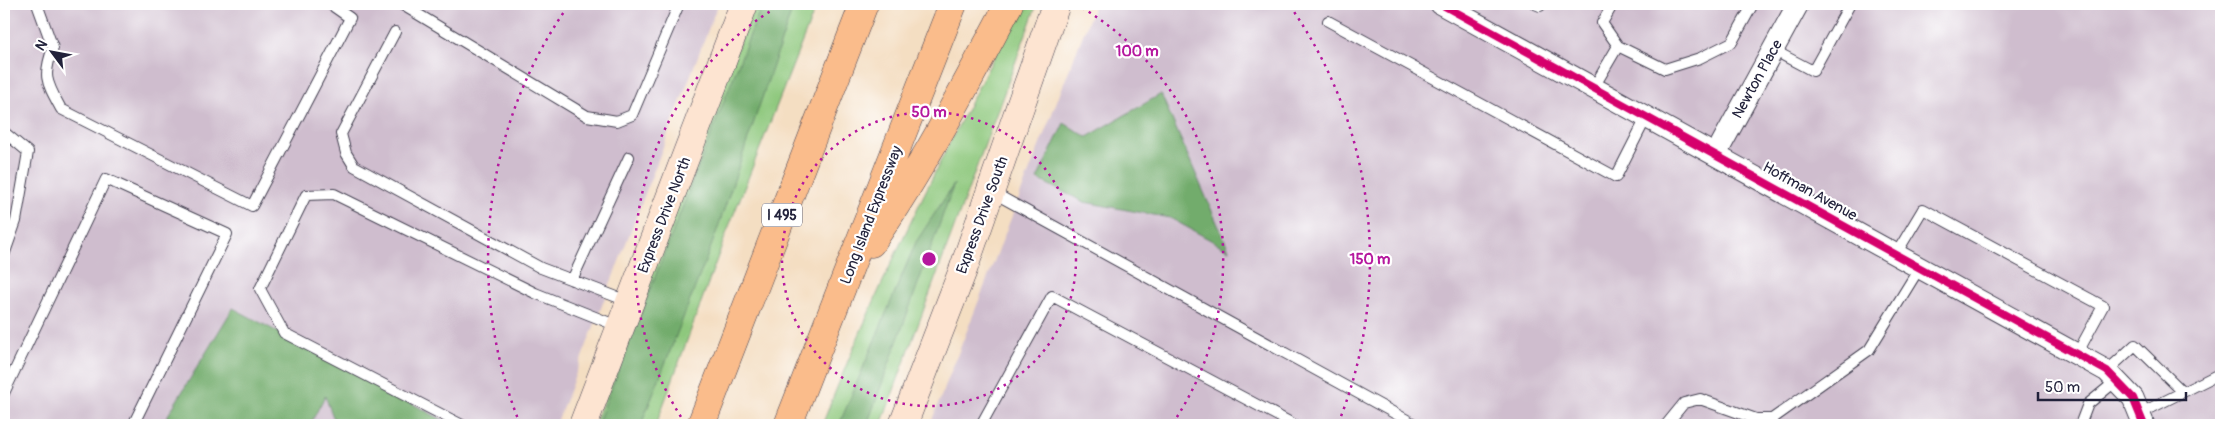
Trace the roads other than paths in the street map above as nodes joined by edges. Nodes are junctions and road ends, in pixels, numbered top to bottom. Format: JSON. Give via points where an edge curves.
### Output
{"nodes":[{"id":1,"x":37,"y":4,"type":"edge"},
{"id":2,"x":330,"y":4,"type":"edge"},
{"id":3,"x":402,"y":4,"type":"edge"},
{"id":4,"x":679,"y":4,"type":"edge"},
{"id":5,"x":744,"y":4,"type":"edge"},
{"id":6,"x":843,"y":4,"type":"edge"},
{"id":7,"x":864,"y":4,"type":"edge"},
{"id":8,"x":953,"y":4,"type":"edge"},
{"id":9,"x":1009,"y":4,"type":"edge"},
{"id":10,"x":1056,"y":4,"type":"edge"},
{"id":11,"x":1441,"y":4,"type":"edge"},
{"id":12,"x":1535,"y":4,"type":"edge"},
{"id":13,"x":1541,"y":4,"type":"edge"},
{"id":14,"x":1613,"y":4,"type":"edge"},
{"id":15,"x":1753,"y":4,"type":"edge"},
{"id":16,"x":1798,"y":4,"type":"edge"},
{"id":17,"x":1850,"y":4,"type":"edge"},
{"id":18,"x":1328,"y":21,"type":"dead end"},
{"id":19,"x":395,"y":32,"type":"dead end"},
{"id":20,"x":1618,"y":46,"type":"junction"},
{"id":21,"x":1773,"y":50,"type":"junction"},
{"id":22,"x":1594,"y":87,"type":"junction"},
{"id":23,"x":1647,"y":116,"type":"junction"},
{"id":24,"x":4,"y":132,"type":"edge"},
{"id":25,"x":1716,"y":154,"type":"junction"},
{"id":26,"x":629,"y":157,"type":"dead end"},
{"id":27,"x":991,"y":192,"type":"junction"},
{"id":28,"x":1896,"y":254,"type":"junction"},
{"id":29,"x":4,"y":255,"type":"edge"},
{"id":30,"x":1920,"y":267,"type":"junction"},
{"id":31,"x":572,"y":280,"type":"junction"},
{"id":32,"x":843,"y":286,"type":"junction"},
{"id":33,"x":630,"y":302,"type":"junction"},
{"id":34,"x":621,"y":328,"type":"junction"},
{"id":35,"x":2077,"y":354,"type":"junction"},
{"id":36,"x":723,"y":367,"type":"junction"},
{"id":37,"x":2221,"y":374,"type":"edge"},
{"id":38,"x":2112,"y":376,"type":"junction"},
{"id":39,"x":2183,"y":392,"type":"junction"},
{"id":40,"x":4,"y":393,"type":"edge"},
{"id":41,"x":2141,"y":420,"type":"edge"},
{"id":42,"x":133,"y":425,"type":"edge"},
{"id":43,"x":462,"y":425,"type":"edge"},
{"id":44,"x":583,"y":425,"type":"edge"},
{"id":45,"x":701,"y":425,"type":"edge"},
{"id":46,"x":788,"y":425,"type":"edge"},
{"id":47,"x":903,"y":425,"type":"edge"},
{"id":48,"x":981,"y":425,"type":"edge"},
{"id":49,"x":1295,"y":425,"type":"edge"},
{"id":50,"x":1416,"y":425,"type":"edge"},
{"id":51,"x":1666,"y":425,"type":"edge"},
{"id":52,"x":2080,"y":425,"type":"edge"}],
"edges":[{"from":1,"to":2,"type":"lane","via":[[53,48],[46,67],[48,85],[60,109],[252,206],[350,18]]},
{"from":3,"to":4,"type":"lane","via":[[587,116],[617,121],[632,115]]},
{"from":5,"to":33,"type":"main road","name":"Express Drive North"},
{"from":6,"to":36,"type":"highway"},
{"from":7,"to":36,"type":"highway","number":"I 495"},
{"from":8,"to":32,"type":"highway","name":"Long Island Expressway"},
{"from":9,"to":32,"type":"highway","via":[[899,202]]},
{"from":10,"to":27,"type":"main road","name":"Express Drive South"},
{"from":11,"to":22,"type":"street","name":"Hoffman Avenue"},
{"from":12,"to":13,"type":"lane"},
{"from":14,"to":20,"type":"lane","via":[[1602,23]]},
{"from":15,"to":20,"type":"lane","via":[[1732,42],[1682,64],[1664,69]]},
{"from":16,"to":21,"type":"street","name":"Newton Place"},
{"from":17,"to":21,"type":"lane","via":[[1813,71]]},
{"from":18,"to":23,"type":"lane","via":[[1616,176]]},
{"from":19,"to":31,"type":"lane","via":[[341,134],[346,153],[354,166],[536,265]]},
{"from":20,"to":22,"type":"lane"},
{"from":21,"to":25,"type":"street","name":"Newton Place"},
{"from":22,"to":23,"type":"street","name":"Hoffman Avenue"},
{"from":23,"to":25,"type":"street","name":"Hoffman Avenue"},
{"from":24,"to":29,"type":"lane","via":[[28,152],[16,221]]},
{"from":25,"to":28,"type":"street","name":"Hoffman Avenue"},
{"from":26,"to":31,"type":"lane"},
{"from":27,"to":47,"type":"main road","name":"Express Drive South"},
{"from":27,"to":50,"type":"lane"},
{"from":28,"to":30,"type":"street","name":"Hoffman Avenue"},
{"from":28,"to":35,"type":"lane","via":[[1923,209],[2103,306]]},
{"from":30,"to":35,"type":"street","name":"Hoffman Avenue"},
{"from":30,"to":51,"type":"lane","via":[[1869,350],[1772,419],[1756,419],[1700,399],[1684,403]]},
{"from":31,"to":33,"type":"lane"},
{"from":32,"to":46,"type":"highway","name":"Long Island Expressway"},
{"from":33,"to":34,"type":"main road","name":"Express Drive North"},
{"from":34,"to":43,"type":"lane","via":[[535,293],[334,194],[306,196],[260,290],[284,333]]},
{"from":34,"to":44,"type":"main road","name":"Express Drive North"},
{"from":35,"to":38,"type":"street","name":"Hoffman Avenue"},
{"from":36,"to":45,"type":"highway","number":"I 495"},
{"from":37,"to":39,"type":"lane"},
{"from":38,"to":39,"type":"lane","via":[[2135,345]]},
{"from":38,"to":41,"type":"street","name":"Hoffman Avenue","via":[[2133,398]]},
{"from":38,"to":52,"type":"lane","via":[[2088,404]]},
{"from":39,"to":41,"type":"lane"},
{"from":40,"to":42,"type":"lane","via":[[106,179],[227,234]]},
{"from":48,"to":49,"type":"lane","via":[[1052,296]]}]}
